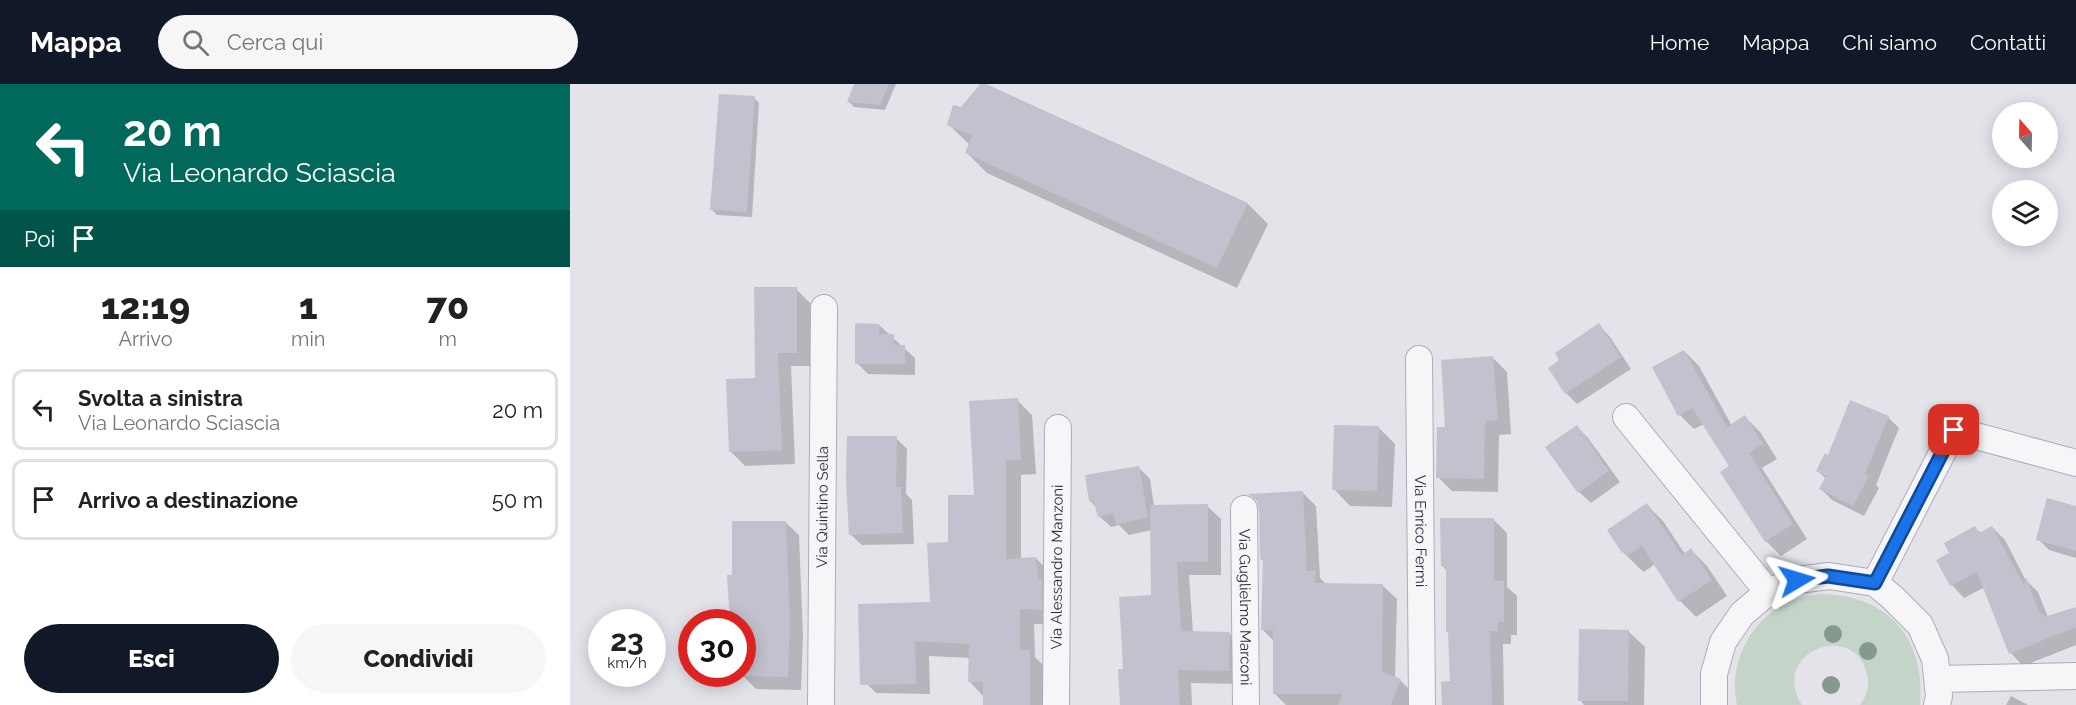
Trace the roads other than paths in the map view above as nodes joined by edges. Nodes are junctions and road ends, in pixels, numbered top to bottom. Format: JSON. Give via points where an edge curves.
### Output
{"nodes":[{"id":1,"x":824,"y":308,"type":"dead end"},
{"id":2,"x":1419,"y":359,"type":"dead end"},
{"id":3,"x":1626,"y":417,"type":"dead end"},
{"id":4,"x":1058,"y":428,"type":"dead end"},
{"id":5,"x":2076,"y":464,"type":"edge"},
{"id":6,"x":1244,"y":509,"type":"dead end"},
{"id":7,"x":1875,"y":583,"type":"junction"},
{"id":8,"x":1768,"y":592,"type":"junction"},
{"id":9,"x":2076,"y":675,"type":"edge"},
{"id":10,"x":1938,"y":679,"type":"junction"},
{"id":11,"x":820,"y":705,"type":"edge"},
{"id":12,"x":1056,"y":705,"type":"edge"},
{"id":13,"x":1246,"y":705,"type":"edge"},
{"id":14,"x":1422,"y":705,"type":"edge"},
{"id":15,"x":1714,"y":705,"type":"edge"},
{"id":16,"x":1937,"y":705,"type":"edge"}],
"edges":[{"from":1,"to":11,"type":"street","name":"Via Quintino Sella"},
{"from":2,"to":14,"type":"street","name":"Via Enrico Fermi"},
{"from":3,"to":8,"type":"street"},
{"from":4,"to":12,"type":"street","name":"Via Alessandro Manzoni"},
{"from":5,"to":7,"type":"street","via":[[1954,430]]},
{"from":6,"to":13,"type":"street","name":"Via Guglielmo Marconi"},
{"from":7,"to":8,"type":"street","via":[[1828,576],[1797,580]]},
{"from":7,"to":10,"type":"street","via":[[1920,625],[1935,659]]},
{"from":8,"to":15,"type":"street","via":[[1742,614],[1723,642],[1714,674]]},
{"from":9,"to":10,"type":"street"},
{"from":10,"to":16,"type":"street"}]}
